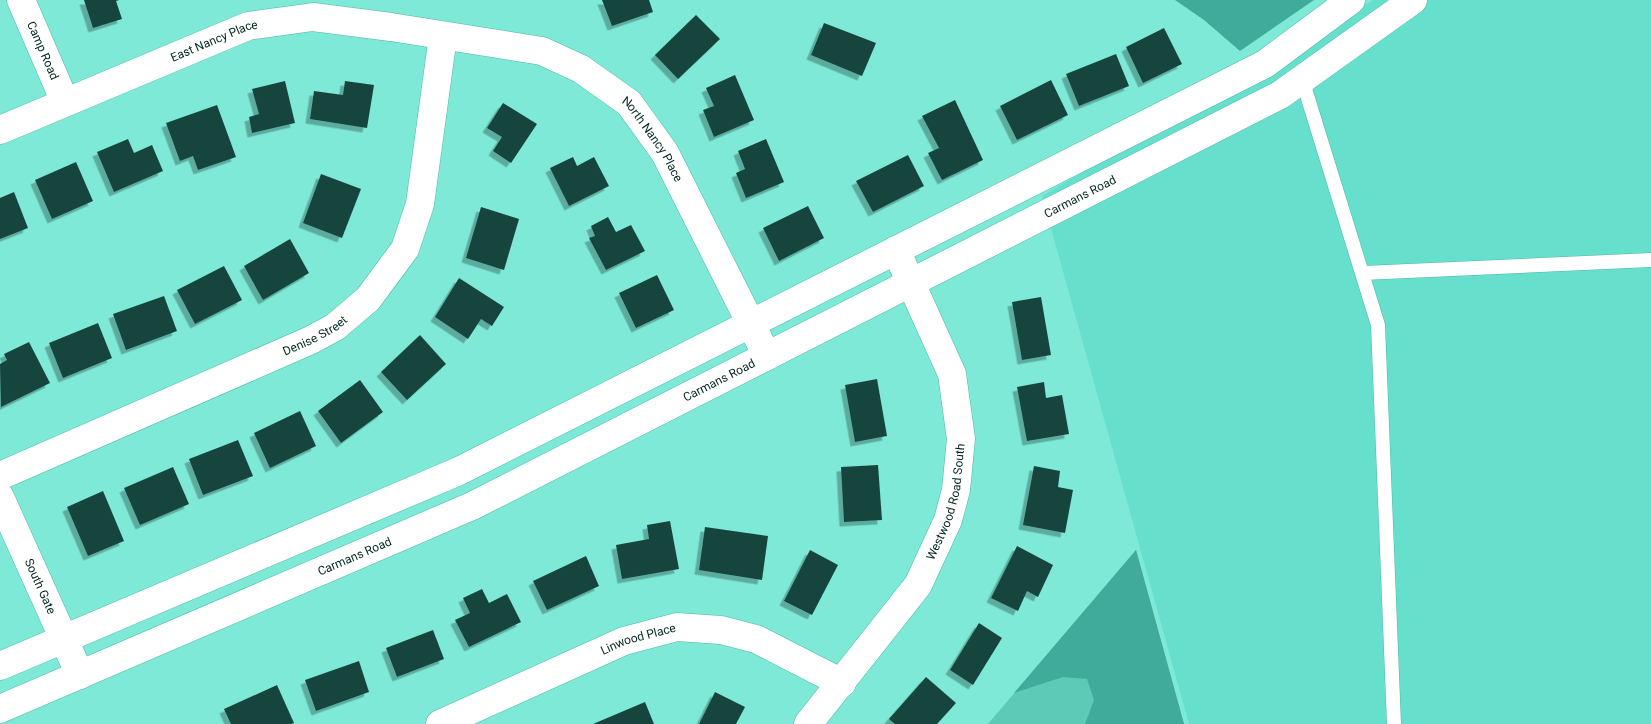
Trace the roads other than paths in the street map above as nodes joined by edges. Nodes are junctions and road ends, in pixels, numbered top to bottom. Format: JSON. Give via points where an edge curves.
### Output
{"nodes":[{"id":1,"x":21,"y":0,"type":"edge"},
{"id":2,"x":1351,"y":0,"type":"edge"},
{"id":3,"x":1413,"y":0,"type":"edge"},
{"id":4,"x":443,"y":36,"type":"junction"},
{"id":5,"x":1302,"y":79,"type":"junction"},
{"id":6,"x":65,"y":102,"type":"junction"},
{"id":7,"x":0,"y":130,"type":"edge"},
{"id":8,"x":896,"y":250,"type":"junction"},
{"id":9,"x":1651,"y":260,"type":"edge"},
{"id":10,"x":1363,"y":273,"type":"junction"},
{"id":11,"x":910,"y":283,"type":"junction"},
{"id":12,"x":751,"y":324,"type":"junction"},
{"id":13,"x":767,"y":356,"type":"junction"},
{"id":14,"x":0,"y":476,"type":"edge"},
{"id":15,"x":0,"y":497,"type":"edge"},
{"id":16,"x":65,"y":638,"type":"junction"},
{"id":17,"x":0,"y":666,"type":"edge"},
{"id":18,"x":80,"y":675,"type":"junction"},
{"id":19,"x":842,"y":682,"type":"junction"},
{"id":20,"x":0,"y":709,"type":"edge"},
{"id":21,"x":440,"y":724,"type":"edge"},
{"id":22,"x":808,"y":724,"type":"edge"},
{"id":23,"x":1394,"y":724,"type":"edge"}],
"edges":[{"from":1,"to":6,"type":"street","name":"Camp Road"},
{"from":2,"to":8,"type":"street","via":[[1265,64]]},
{"from":3,"to":5,"type":"street","name":"Carmans Road"},
{"from":4,"to":6,"type":"street","name":"East Nancy Place","via":[[313,17],[248,26]]},
{"from":4,"to":12,"type":"street","name":"North Nancy Place","via":[[542,51],[581,69],[629,103],[665,152]]},
{"from":4,"to":14,"type":"street","name":"Denise Street","via":[[420,204],[405,249],[368,300],[334,327],[311,340]]},
{"from":5,"to":10,"type":"lane"},
{"from":5,"to":11,"type":"street","name":"Carmans Road","via":[[1280,95]]},
{"from":6,"to":7,"type":"street","name":"East Nancy Place"},
{"from":8,"to":11,"type":"street","name":"Westwood Road South"},
{"from":8,"to":12,"type":"street"},
{"from":9,"to":10,"type":"lane"},
{"from":10,"to":23,"type":"lane","via":[[1378,325]]},
{"from":11,"to":13,"type":"street","name":"Carmans Road"},
{"from":11,"to":19,"type":"street","name":"Westwood Road South","via":[[952,374],[961,439],[956,490],[948,520],[918,585]]},
{"from":12,"to":13,"type":"street","name":"North Nancy Place"},
{"from":12,"to":16,"type":"street","via":[[459,471]]},
{"from":13,"to":18,"type":"street","name":"Carmans Road","via":[[472,506]]},
{"from":15,"to":16,"type":"street","name":"South Gate"},
{"from":16,"to":17,"type":"street"},
{"from":16,"to":18,"type":"street","name":"South Gate"},
{"from":18,"to":20,"type":"street","name":"Carmans Road"},
{"from":19,"to":21,"type":"street","name":"Linwood Place","via":[[756,639],[720,630],[677,627],[624,641]]},
{"from":19,"to":22,"type":"street","name":"Westwood Road South"}]}
